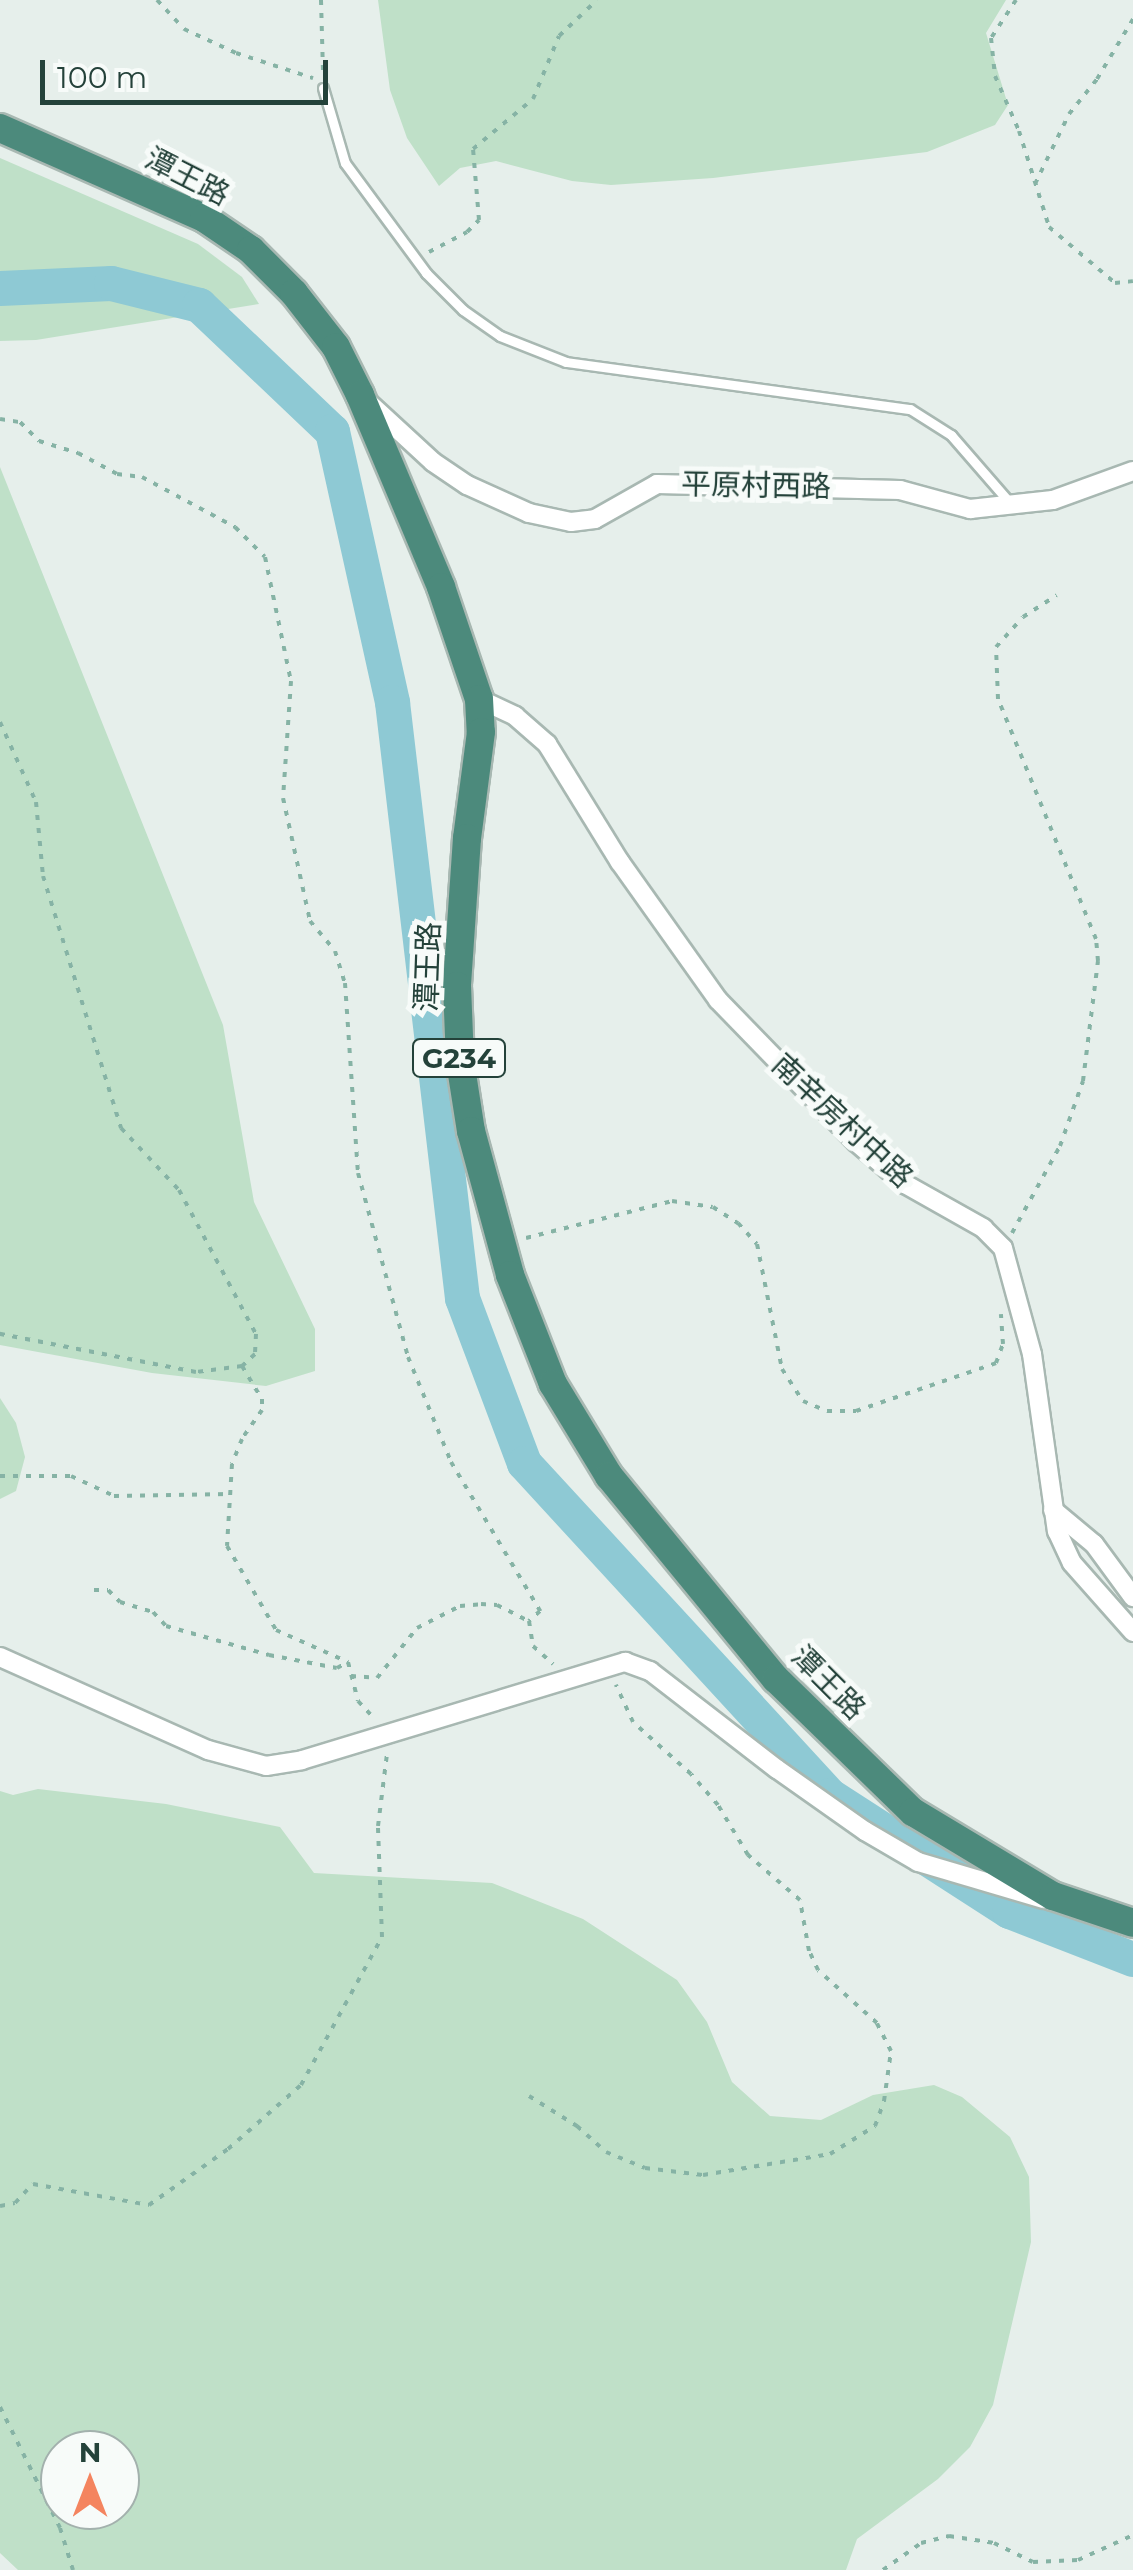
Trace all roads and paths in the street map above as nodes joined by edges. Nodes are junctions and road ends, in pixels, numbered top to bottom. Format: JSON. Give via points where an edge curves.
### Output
{"nodes":[{"id":1,"x":157,"y":0,"type":"edge"},
{"id":2,"x":321,"y":0,"type":"edge"},
{"id":3,"x":597,"y":0,"type":"edge"},
{"id":4,"x":1008,"y":0,"type":"edge"},
{"id":5,"x":1015,"y":3,"type":"edge"},
{"id":6,"x":1133,"y":19,"type":"edge"},
{"id":7,"x":322,"y":88,"type":"dead end"},
{"id":8,"x":0,"y":128,"type":"edge"},
{"id":9,"x":1035,"y":184,"type":"junction"},
{"id":10,"x":416,"y":259,"type":"junction"},
{"id":11,"x":1133,"y":280,"type":"edge"},
{"id":12,"x":360,"y":394,"type":"junction"},
{"id":13,"x":0,"y":419,"type":"edge"},
{"id":14,"x":1133,"y":471,"type":"edge"},
{"id":15,"x":1013,"y":506,"type":"junction"},
{"id":16,"x":1057,"y":595,"type":"dead end"},
{"id":17,"x":479,"y":700,"type":"junction"},
{"id":18,"x":0,"y":722,"type":"edge"},
{"id":19,"x":502,"y":1244,"type":"junction"},
{"id":20,"x":1002,"y":1248,"type":"junction"},
{"id":21,"x":1000,"y":1312,"type":"dead end"},
{"id":22,"x":0,"y":1334,"type":"edge"},
{"id":23,"x":242,"y":1366,"type":"junction"},
{"id":24,"x":0,"y":1476,"type":"edge"},
{"id":25,"x":231,"y":1494,"type":"junction"},
{"id":26,"x":1053,"y":1510,"type":"junction"},
{"id":27,"x":94,"y":1590,"type":"dead end"},
{"id":28,"x":1133,"y":1598,"type":"edge"},
{"id":29,"x":529,"y":1621,"type":"junction"},
{"id":30,"x":1133,"y":1632,"type":"edge"},
{"id":31,"x":0,"y":1658,"type":"edge"},
{"id":32,"x":348,"y":1662,"type":"junction"},
{"id":33,"x":610,"y":1666,"type":"junction"},
{"id":34,"x":351,"y":1676,"type":"junction"},
{"id":35,"x":556,"y":1680,"type":"junction"},
{"id":36,"x":390,"y":1731,"type":"junction"},
{"id":37,"x":1121,"y":1919,"type":"edge"},
{"id":38,"x":529,"y":2096,"type":"dead end"},
{"id":39,"x":0,"y":2206,"type":"edge"},
{"id":40,"x":0,"y":2408,"type":"edge"},
{"id":41,"x":1133,"y":2535,"type":"edge"},
{"id":42,"x":73,"y":2570,"type":"edge"},
{"id":43,"x":884,"y":2570,"type":"edge"}],
"edges":[{"from":1,"to":2,"type":"path","via":[[184,28],[322,81]]},
{"from":3,"to":10,"type":"path","via":[[559,36],[532,99],[473,149],[480,220]]},
{"from":4,"to":5,"type":"path"},
{"from":5,"to":9,"type":"path","via":[[991,38],[995,76]]},
{"from":6,"to":9,"type":"path","via":[[1069,114]]},
{"from":7,"to":10,"type":"lane","via":[[345,163]]},
{"from":8,"to":12,"type":"highway","name":"潭王路","number":"G234","via":[[204,218],[251,250],[336,348]]},
{"from":9,"to":11,"type":"path","via":[[1049,227],[1115,282]]},
{"from":10,"to":15,"type":"lane","via":[[463,310],[500,336],[566,362],[910,409],[951,435]]},
{"from":12,"to":15,"type":"street","name":"平原村西路","via":[[432,462],[468,485],[529,513],[571,522],[595,519],[657,484],[900,490],[970,509]]},
{"from":12,"to":17,"type":"highway","name":"潭王路","number":"G234","via":[[441,587]]},
{"from":13,"to":29,"type":"path","via":[[20,422],[40,441],[117,474],[142,477],[236,526],[265,557],[291,680],[283,798],[310,921],[341,964],[351,1020],[358,1173],[408,1356],[452,1462],[540,1611]]},
{"from":14,"to":15,"type":"street","name":"平原村西路","via":[[1052,500]]},
{"from":16,"to":20,"type":"path","via":[[1023,617],[996,647],[998,699],[1096,939],[1098,961],[1083,1080],[1060,1146]]},
{"from":17,"to":19,"type":"highway","name":"潭王路","number":"G234","via":[[457,986],[460,1060],[471,1131]]},
{"from":17,"to":20,"type":"street","name":"南辛房村中路","via":[[516,716],[547,744],[718,1000],[868,1152],[905,1184],[984,1228]]},
{"from":18,"to":23,"type":"path","via":[[36,802],[42,876],[121,1128],[179,1190],[250,1319],[254,1354]]},
{"from":19,"to":21,"type":"path","via":[[672,1201],[713,1207],[757,1244],[782,1369],[803,1402],[827,1411],[856,1411],[996,1363],[1004,1344]]},
{"from":19,"to":37,"type":"highway","name":"潭王路","number":"G234","via":[[554,1384],[609,1476],[776,1678],[913,1812],[1053,1896]]},
{"from":20,"to":26,"type":"street","via":[[1032,1354]]},
{"from":22,"to":23,"type":"path","via":[[196,1372]]},
{"from":23,"to":25,"type":"path","via":[[262,1410],[235,1454]]},
{"from":24,"to":25,"type":"path","via":[[72,1476],[114,1496]]},
{"from":25,"to":32,"type":"path","via":[[228,1546],[276,1630]]},
{"from":26,"to":28,"type":"street","via":[[1094,1544]]},
{"from":26,"to":30,"type":"street","via":[[1072,1563]]},
{"from":27,"to":32,"type":"path","via":[[153,1612],[166,1626],[232,1645],[300,1663],[337,1668]]},
{"from":29,"to":34,"type":"path","via":[[496,1605],[460,1606],[417,1628],[377,1678]]},
{"from":29,"to":35,"type":"path","via":[[533,1646],[550,1658]]},
{"from":31,"to":36,"type":"street","via":[[208,1750],[266,1766]]},
{"from":32,"to":34,"type":"path"},
{"from":33,"to":35,"type":"street"},
{"from":33,"to":37,"type":"street","via":[[625,1662],[650,1670],[777,1769],[918,1862]]},
{"from":33,"to":38,"type":"path","via":[[633,1722],[718,1805],[748,1855],[800,1900],[818,1970],[877,2024],[891,2052],[884,2101],[874,2126],[830,2154],[703,2175],[645,2168],[606,2152]]},
{"from":34,"to":36,"type":"path","via":[[358,1701]]},
{"from":35,"to":36,"type":"street"},
{"from":36,"to":39,"type":"path","via":[[378,1826],[382,1937],[302,2085],[149,2205],[33,2184],[15,2203]]},
{"from":40,"to":42,"type":"path","via":[[60,2528]]},
{"from":41,"to":43,"type":"path","via":[[1078,2560],[1033,2562],[994,2543],[949,2536],[921,2543]]}]}
